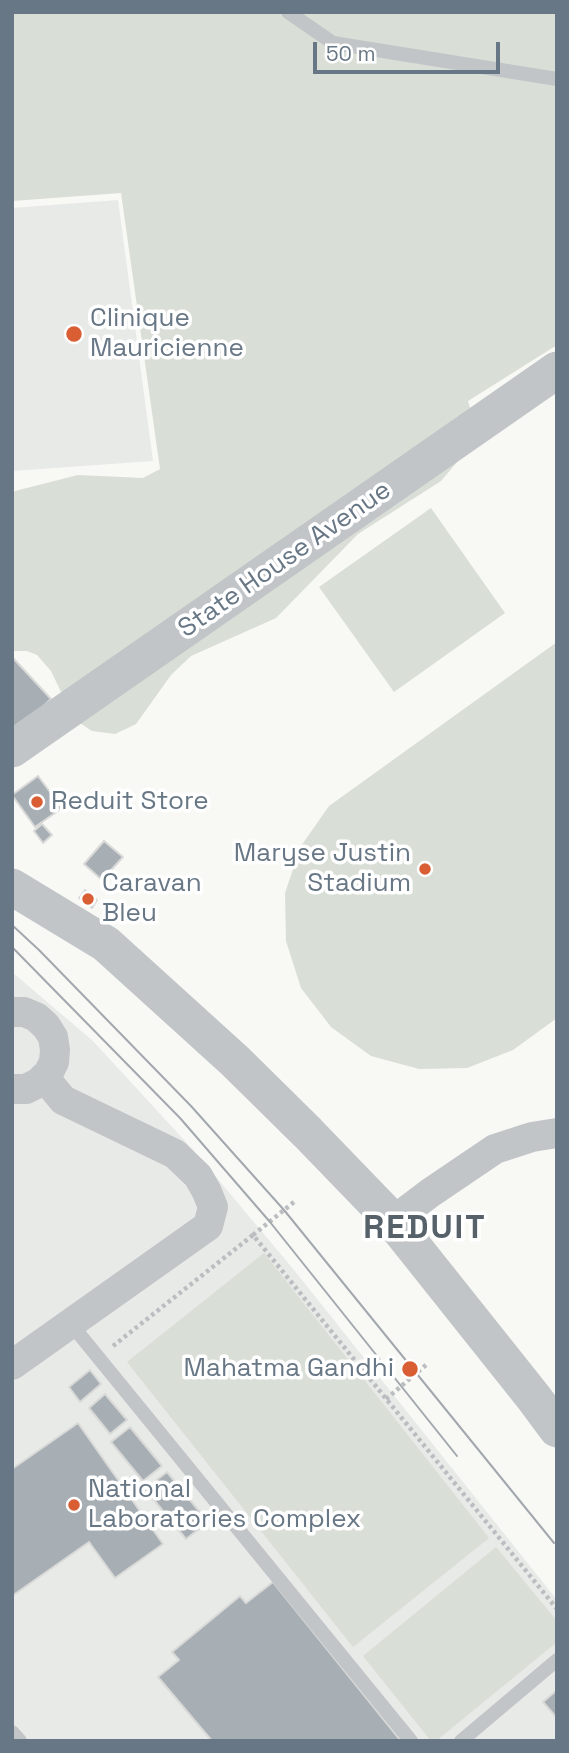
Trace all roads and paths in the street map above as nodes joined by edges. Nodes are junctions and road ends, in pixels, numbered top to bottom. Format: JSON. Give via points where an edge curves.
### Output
{"nodes":[{"id":1,"x":289,"y":12,"type":"edge"},
{"id":2,"x":557,"y":79,"type":"edge"},
{"id":3,"x":557,"y":370,"type":"edge"},
{"id":4,"x":12,"y":749,"type":"edge"},
{"id":5,"x":12,"y":887,"type":"edge"},
{"id":6,"x":14,"y":1011,"type":"edge"},
{"id":7,"x":44,"y":1077,"type":"junction"},
{"id":8,"x":12,"y":1089,"type":"edge"},
{"id":9,"x":557,"y":1133,"type":"edge"},
{"id":10,"x":294,"y":1202,"type":"dead end"},
{"id":11,"x":393,"y":1221,"type":"junction"},
{"id":12,"x":253,"y":1235,"type":"junction"},
{"id":13,"x":71,"y":1324,"type":"junction"},
{"id":14,"x":99,"y":1358,"type":"junction"},
{"id":15,"x":12,"y":1365,"type":"edge"},
{"id":16,"x":426,"y":1366,"type":"dead end"},
{"id":17,"x":386,"y":1399,"type":"junction"},
{"id":18,"x":557,"y":1429,"type":"edge"},
{"id":19,"x":557,"y":1609,"type":"edge"},
{"id":20,"x":557,"y":1660,"type":"edge"},
{"id":21,"x":12,"y":1732,"type":"edge"},
{"id":22,"x":19,"y":1741,"type":"edge"},
{"id":23,"x":411,"y":1741,"type":"edge"},
{"id":24,"x":461,"y":1741,"type":"edge"}],
"edges":[{"from":1,"to":2,"type":"lane","via":[[333,43]]},
{"from":3,"to":4,"type":"street","name":"State House Avenue"},
{"from":5,"to":11,"type":"street","via":[[106,944],[235,1061]]},
{"from":6,"to":7,"type":"street","via":[[36,1017],[53,1037],[54,1062]]},
{"from":7,"to":8,"type":"street","via":[[26,1089]]},
{"from":7,"to":13,"type":"street","via":[[63,1100],[175,1154],[198,1176],[213,1207],[208,1226]]},
{"from":9,"to":11,"type":"street","via":[[495,1149]]},
{"from":10,"to":12,"type":"path"},
{"from":11,"to":18,"type":"street"},
{"from":12,"to":14,"type":"path"},
{"from":12,"to":17,"type":"path"},
{"from":13,"to":14,"type":"lane"},
{"from":13,"to":15,"type":"street"},
{"from":14,"to":23,"type":"lane"},
{"from":16,"to":17,"type":"path"},
{"from":17,"to":19,"type":"path"},
{"from":20,"to":24,"type":"lane"},
{"from":21,"to":22,"type":"lane"}]}
